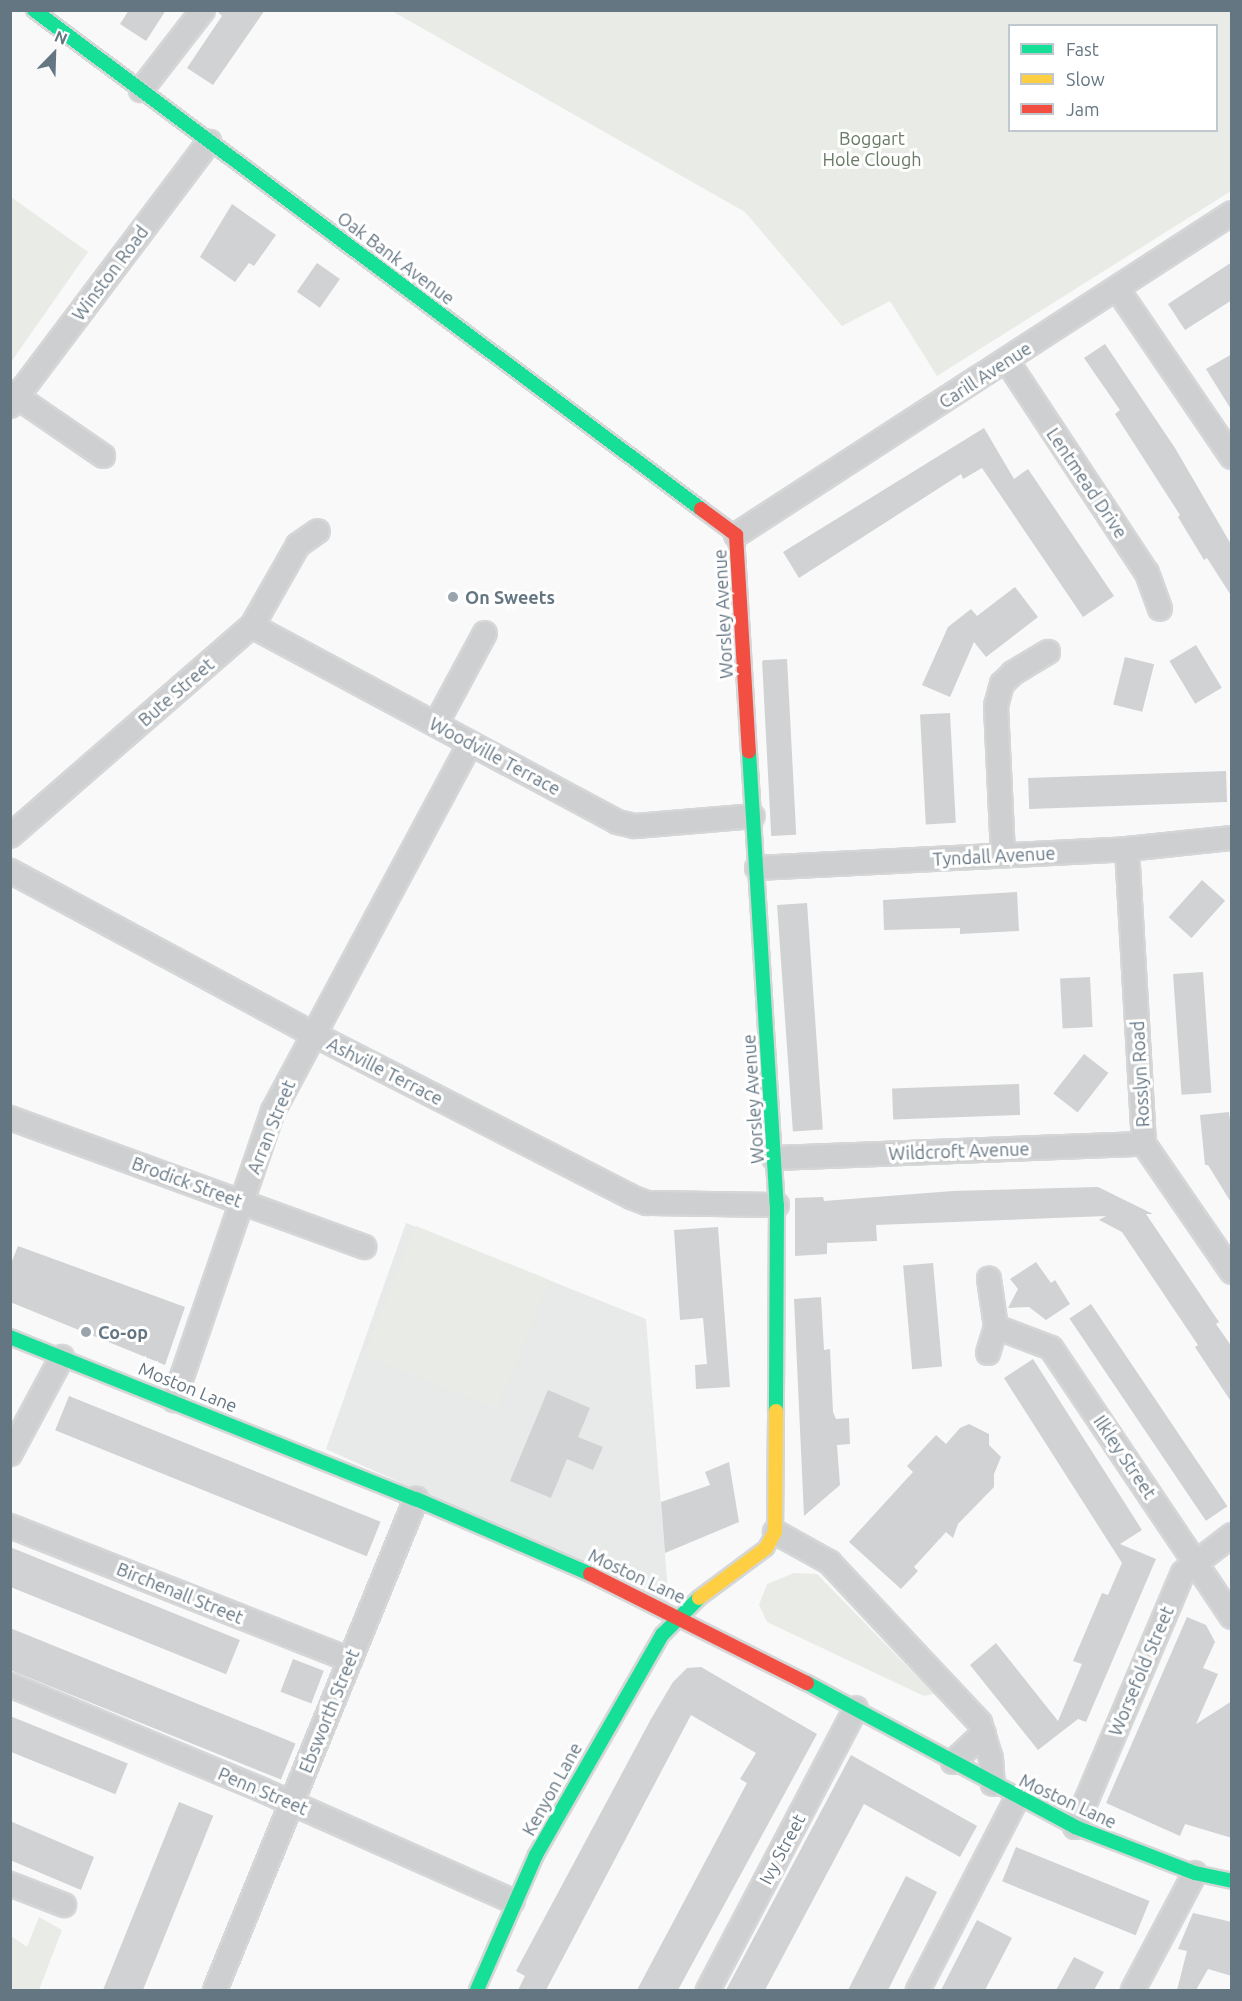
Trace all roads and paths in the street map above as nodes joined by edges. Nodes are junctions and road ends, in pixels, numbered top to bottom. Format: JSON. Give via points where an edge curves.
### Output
{"nodes":[{"id":1,"x":34,"y":10,"type":"edge"},
{"id":2,"x":203,"y":10,"type":"edge"},
{"id":3,"x":141,"y":90,"type":"junction"},
{"id":4,"x":209,"y":142,"type":"junction"},
{"id":5,"x":1232,"y":213,"type":"edge"},
{"id":6,"x":1118,"y":290,"type":"junction"},
{"id":7,"x":1007,"y":361,"type":"junction"},
{"id":8,"x":13,"y":398,"type":"edge"},
{"id":9,"x":104,"y":456,"type":"dead end"},
{"id":10,"x":1232,"y":457,"type":"edge"},
{"id":11,"x":318,"y":531,"type":"dead end"},
{"id":12,"x":736,"y":535,"type":"junction"},
{"id":13,"x":1160,"y":609,"type":"dead end"},
{"id":14,"x":252,"y":626,"type":"junction"},
{"id":15,"x":485,"y":633,"type":"dead end"},
{"id":16,"x":1048,"y":652,"type":"dead end"},
{"id":17,"x":436,"y":724,"type":"junction"},
{"id":18,"x":470,"y":743,"type":"junction"},
{"id":19,"x":753,"y":816,"type":"junction"},
{"id":20,"x":10,"y":836,"type":"edge"},
{"id":21,"x":1232,"y":838,"type":"edge"},
{"id":22,"x":1127,"y":849,"type":"junction"},
{"id":23,"x":1003,"y":855,"type":"junction"},
{"id":24,"x":757,"y":868,"type":"junction"},
{"id":25,"x":10,"y":871,"type":"edge"},
{"id":26,"x":313,"y":1034,"type":"junction"},
{"id":27,"x":10,"y":1118,"type":"edge"},
{"id":28,"x":1144,"y":1144,"type":"junction"},
{"id":29,"x":774,"y":1158,"type":"junction"},
{"id":30,"x":242,"y":1202,"type":"junction"},
{"id":31,"x":777,"y":1205,"type":"junction"},
{"id":32,"x":364,"y":1247,"type":"dead end"},
{"id":33,"x":1232,"y":1272,"type":"edge"},
{"id":34,"x":989,"y":1279,"type":"dead end"},
{"id":35,"x":996,"y":1328,"type":"junction"},
{"id":36,"x":10,"y":1337,"type":"edge"},
{"id":37,"x":988,"y":1353,"type":"dead end"},
{"id":38,"x":62,"y":1357,"type":"junction"},
{"id":39,"x":174,"y":1400,"type":"junction"},
{"id":40,"x":10,"y":1454,"type":"edge"},
{"id":41,"x":416,"y":1499,"type":"junction"},
{"id":42,"x":10,"y":1526,"type":"edge"},
{"id":43,"x":775,"y":1532,"type":"junction"},
{"id":44,"x":1232,"y":1535,"type":"edge"},
{"id":45,"x":1196,"y":1562,"type":"junction"},
{"id":46,"x":679,"y":1615,"type":"junction"},
{"id":47,"x":1232,"y":1617,"type":"edge"},
{"id":48,"x":350,"y":1660,"type":"junction"},
{"id":49,"x":10,"y":1685,"type":"edge"},
{"id":50,"x":856,"y":1708,"type":"junction"},
{"id":51,"x":984,"y":1733,"type":"junction"},
{"id":52,"x":953,"y":1762,"type":"junction"},
{"id":53,"x":993,"y":1784,"type":"junction"},
{"id":54,"x":1017,"y":1798,"type":"junction"},
{"id":55,"x":292,"y":1803,"type":"junction"},
{"id":56,"x":1076,"y":1827,"type":"junction"},
{"id":57,"x":1195,"y":1873,"type":"junction"},
{"id":58,"x":1232,"y":1881,"type":"edge"},
{"id":59,"x":10,"y":1884,"type":"edge"},
{"id":60,"x":513,"y":1901,"type":"junction"},
{"id":61,"x":64,"y":1905,"type":"dead end"},
{"id":62,"x":215,"y":1990,"type":"edge"},
{"id":63,"x":477,"y":1990,"type":"edge"},
{"id":64,"x":708,"y":1990,"type":"edge"},
{"id":65,"x":918,"y":1990,"type":"edge"},
{"id":66,"x":1133,"y":1990,"type":"edge"}],
"edges":[{"from":1,"to":3,"type":"street","name":"Oak Bank Avenue"},
{"from":2,"to":3,"type":"street"},
{"from":3,"to":4,"type":"street","name":"Oak Bank Avenue"},
{"from":4,"to":8,"type":"street","name":"Winston Road"},
{"from":4,"to":12,"type":"street","name":"Oak Bank Avenue"},
{"from":5,"to":6,"type":"street","name":"Carill Avenue"},
{"from":6,"to":7,"type":"street","name":"Carill Avenue"},
{"from":6,"to":10,"type":"street"},
{"from":7,"to":12,"type":"street","name":"Carill Avenue"},
{"from":7,"to":13,"type":"street","name":"Lentmead Drive","via":[[1147,573]]},
{"from":8,"to":9,"type":"street"},
{"from":11,"to":14,"type":"street","name":"Bute Street","via":[[298,545]]},
{"from":12,"to":19,"type":"street","name":"Worsley Avenue"},
{"from":14,"to":17,"type":"street","name":"Woodville Terrace"},
{"from":14,"to":20,"type":"street","name":"Bute Street"},
{"from":15,"to":17,"type":"street"},
{"from":16,"to":23,"type":"street","via":[[1002,684],[996,706]]},
{"from":17,"to":18,"type":"street","name":"Woodville Terrace"},
{"from":18,"to":19,"type":"street","name":"Woodville Terrace","via":[[617,822],[635,826]]},
{"from":18,"to":26,"type":"street","name":"Arran Street"},
{"from":19,"to":24,"type":"street","name":"Worsley Avenue"},
{"from":21,"to":22,"type":"street","name":"Tyndall Avenue"},
{"from":22,"to":23,"type":"street","name":"Tyndall Avenue"},
{"from":22,"to":28,"type":"street","name":"Rosslyn Road"},
{"from":23,"to":24,"type":"street","name":"Tyndall Avenue"},
{"from":24,"to":29,"type":"street","name":"Worsley Avenue"},
{"from":25,"to":26,"type":"street","name":"Ashville Terrace"},
{"from":26,"to":30,"type":"street","name":"Arran Street","via":[[273,1111]]},
{"from":26,"to":31,"type":"street","name":"Ashville Terrace","via":[[647,1203]]},
{"from":27,"to":30,"type":"street","name":"Brodick Street"},
{"from":28,"to":29,"type":"street","name":"Wildcroft Avenue"},
{"from":28,"to":33,"type":"street","name":"Rosslyn Road"},
{"from":29,"to":31,"type":"street","name":"Worsley Avenue"},
{"from":30,"to":32,"type":"street","name":"Brodick Street"},
{"from":30,"to":39,"type":"street","name":"Arran Street"},
{"from":31,"to":43,"type":"street","name":"Worsley Avenue"},
{"from":34,"to":35,"type":"street"},
{"from":35,"to":37,"type":"street"},
{"from":35,"to":45,"type":"street","name":"Ilkley Street","via":[[1052,1348]]},
{"from":36,"to":38,"type":"street","name":"Moston Lane"},
{"from":38,"to":39,"type":"street","name":"Moston Lane"},
{"from":38,"to":40,"type":"street"},
{"from":39,"to":41,"type":"street","name":"Moston Lane"},
{"from":41,"to":46,"type":"street","name":"Moston Lane"},
{"from":41,"to":48,"type":"street","name":"Ebsworth Street"},
{"from":42,"to":48,"type":"street","name":"Birchenall Street"},
{"from":43,"to":46,"type":"street","via":[[766,1548],[710,1587]]},
{"from":43,"to":51,"type":"street","via":[[829,1562],[941,1679],[980,1723]]},
{"from":44,"to":45,"type":"street","name":"Worsefold Street"},
{"from":45,"to":47,"type":"street","name":"Ilkley Street"},
{"from":45,"to":56,"type":"street","name":"Worsefold Street","via":[[1183,1573]]},
{"from":46,"to":50,"type":"street","name":"Moston Lane"},
{"from":46,"to":60,"type":"street","name":"Kenyon Lane","via":[[643,1663]]},
{"from":48,"to":55,"type":"street","name":"Ebsworth Street"},
{"from":49,"to":55,"type":"street","name":"Penn Street"},
{"from":50,"to":52,"type":"street","name":"Moston Lane"},
{"from":50,"to":64,"type":"street","name":"Ivy Street"},
{"from":51,"to":52,"type":"street"},
{"from":51,"to":53,"type":"street"},
{"from":52,"to":53,"type":"street","name":"Moston Lane"},
{"from":53,"to":54,"type":"street","name":"Moston Lane"},
{"from":54,"to":56,"type":"street","name":"Moston Lane"},
{"from":54,"to":65,"type":"street"},
{"from":55,"to":60,"type":"street","name":"Penn Street"},
{"from":55,"to":62,"type":"street","name":"Ebsworth Street"},
{"from":56,"to":57,"type":"street","name":"Moston Lane"},
{"from":57,"to":58,"type":"street","name":"Moston Lane"},
{"from":57,"to":66,"type":"street"},
{"from":59,"to":61,"type":"street"},
{"from":60,"to":63,"type":"street","name":"Kenyon Lane"}]}
